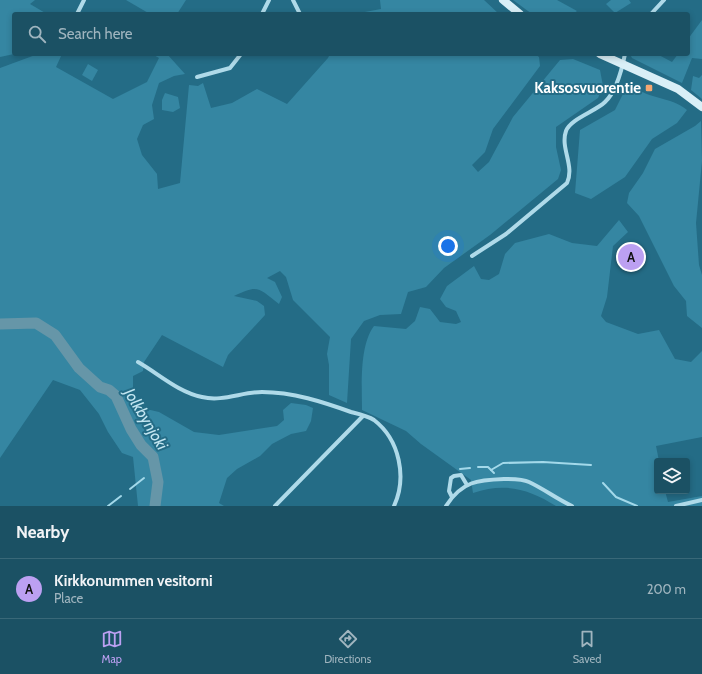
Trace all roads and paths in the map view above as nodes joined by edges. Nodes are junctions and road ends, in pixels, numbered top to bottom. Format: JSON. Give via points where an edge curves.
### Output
{"nodes":[{"id":1,"x":84,"y":0,"type":"edge"},
{"id":2,"x":269,"y":0,"type":"edge"},
{"id":3,"x":293,"y":0,"type":"edge"},
{"id":4,"x":503,"y":0,"type":"edge"},
{"id":5,"x":664,"y":0,"type":"edge"},
{"id":6,"x":78,"y":12,"type":"edge"},
{"id":7,"x":263,"y":12,"type":"edge"},
{"id":8,"x":299,"y":12,"type":"edge"},
{"id":9,"x":518,"y":12,"type":"edge"},
{"id":10,"x":653,"y":12,"type":"edge"},
{"id":11,"x":239,"y":56,"type":"edge"},
{"id":12,"x":605,"y":56,"type":"edge"},
{"id":13,"x":625,"y":56,"type":"edge"},
{"id":14,"x":624,"y":64,"type":"junction"},
{"id":15,"x":197,"y":77,"type":"dead end"},
{"id":16,"x":702,"y":107,"type":"edge"},
{"id":17,"x":472,"y":256,"type":"dead end"},
{"id":18,"x":138,"y":362,"type":"dead end"},
{"id":19,"x":363,"y":416,"type":"junction"},
{"id":20,"x":467,"y":485,"type":"junction"},
{"id":21,"x":452,"y":497,"type":"junction"},
{"id":22,"x":702,"y":500,"type":"edge"},
{"id":23,"x":275,"y":506,"type":"edge"},
{"id":24,"x":394,"y":506,"type":"edge"},
{"id":25,"x":446,"y":506,"type":"edge"},
{"id":26,"x":572,"y":506,"type":"edge"},
{"id":27,"x":676,"y":506,"type":"edge"}],
"edges":[{"from":1,"to":6,"type":"street"},
{"from":2,"to":7,"type":"street"},
{"from":3,"to":8,"type":"street"},
{"from":4,"to":9,"type":"main road"},
{"from":5,"to":10,"type":"street"},
{"from":11,"to":15,"type":"street","via":[[230,68]]},
{"from":12,"to":14,"type":"main road"},
{"from":13,"to":14,"type":"street"},
{"from":14,"to":16,"type":"main road","via":[[678,89]]},
{"from":14,"to":17,"type":"street","via":[[608,100],[570,125],[566,131],[570,171],[567,182],[506,234]]},
{"from":18,"to":19,"type":"street","via":[[180,389],[203,398],[258,392],[291,394]]},
{"from":19,"to":23,"type":"street"},
{"from":19,"to":24,"type":"street","via":[[380,425],[397,454],[401,476]]},
{"from":20,"to":21,"type":"street"},
{"from":20,"to":21,"type":"street","via":[[461,475],[451,478],[449,491]]},
{"from":20,"to":26,"type":"street","via":[[478,480],[528,481]]},
{"from":21,"to":25,"type":"street"},
{"from":22,"to":27,"type":"street"}]}
